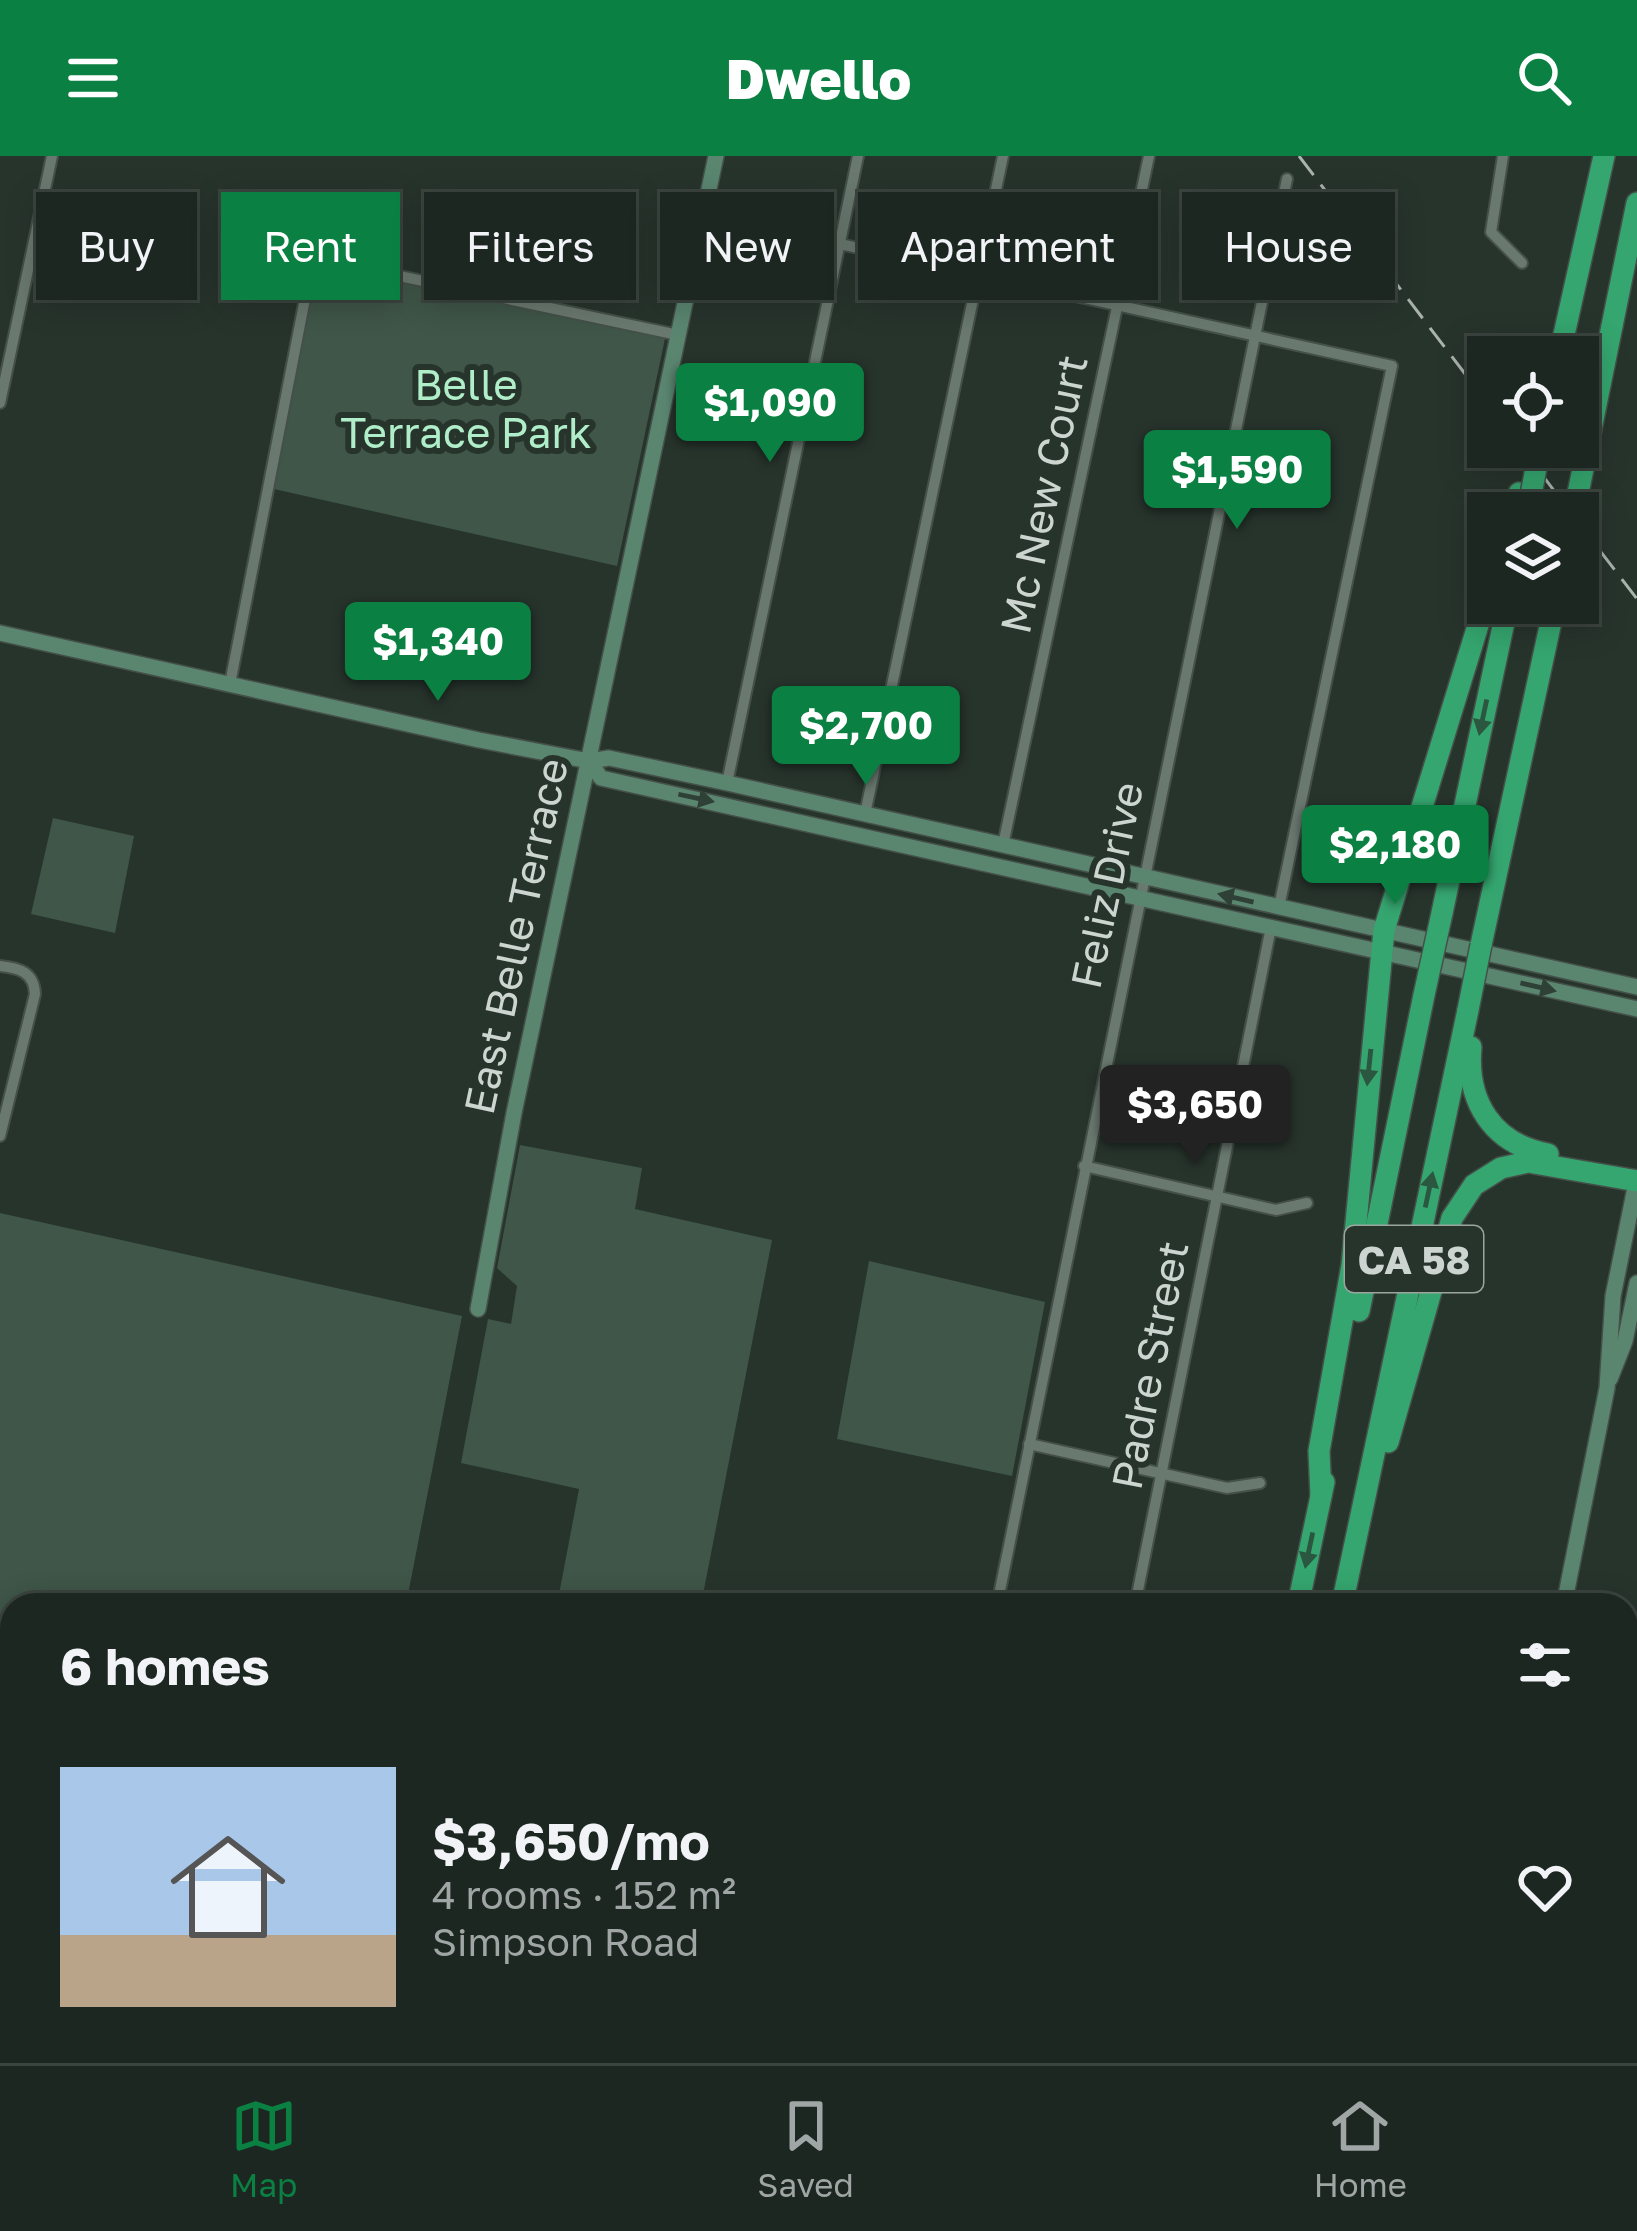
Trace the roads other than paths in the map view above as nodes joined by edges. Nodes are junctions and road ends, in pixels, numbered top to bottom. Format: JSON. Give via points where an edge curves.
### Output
{"nodes":[{"id":1,"x":52,"y":156,"type":"edge"},
{"id":2,"x":716,"y":156,"type":"edge"},
{"id":3,"x":858,"y":156,"type":"edge"},
{"id":4,"x":1004,"y":156,"type":"edge"},
{"id":5,"x":1149,"y":156,"type":"edge"},
{"id":6,"x":1504,"y":156,"type":"edge"},
{"id":7,"x":1604,"y":156,"type":"edge"},
{"id":8,"x":1287,"y":179,"type":"dead end"},
{"id":9,"x":708,"y":192,"type":"edge"},
{"id":10,"x":996,"y":192,"type":"edge"},
{"id":11,"x":1637,"y":203,"type":"edge"},
{"id":12,"x":834,"y":244,"type":"edge"},
{"id":13,"x":840,"y":244,"type":"junction"},
{"id":14,"x":858,"y":248,"type":"edge"},
{"id":15,"x":1522,"y":263,"type":"dead end"},
{"id":16,"x":685,"y":300,"type":"edge"},
{"id":17,"x":973,"y":300,"type":"edge"},
{"id":18,"x":1094,"y":300,"type":"edge"},
{"id":19,"x":1116,"y":305,"type":"junction"},
{"id":20,"x":678,"y":335,"type":"junction"},
{"id":21,"x":1254,"y":335,"type":"junction"},
{"id":22,"x":1564,"y":336,"type":"edge"},
{"id":23,"x":0,"y":403,"type":"edge"},
{"id":24,"x":1578,"y":492,"type":"edge"},
{"id":25,"x":1479,"y":624,"type":"edge"},
{"id":26,"x":1504,"y":624,"type":"edge"},
{"id":27,"x":1550,"y":624,"type":"edge"},
{"id":28,"x":0,"y":632,"type":"edge"},
{"id":29,"x":230,"y":684,"type":"junction"},
{"id":30,"x":589,"y":761,"type":"junction"},
{"id":31,"x":727,"y":783,"type":"junction"},
{"id":32,"x":865,"y":814,"type":"junction"},
{"id":33,"x":818,"y":825,"type":"junction"},
{"id":34,"x":916,"y":826,"type":"junction"},
{"id":35,"x":1003,"y":845,"type":"junction"},
{"id":36,"x":1141,"y":876,"type":"junction"},
{"id":37,"x":1137,"y":897,"type":"junction"},
{"id":38,"x":1279,"y":908,"type":"junction"},
{"id":39,"x":1271,"y":927,"type":"junction"},
{"id":40,"x":1382,"y":940,"type":"junction"},
{"id":41,"x":0,"y":966,"type":"edge"},
{"id":42,"x":1637,"y":987,"type":"edge"},
{"id":43,"x":1637,"y":1009,"type":"edge"},
{"id":44,"x":1471,"y":1010,"type":"junction"},
{"id":45,"x":0,"y":1136,"type":"edge"},
{"id":46,"x":1084,"y":1166,"type":"junction"},
{"id":47,"x":1637,"y":1169,"type":"edge"},
{"id":48,"x":1637,"y":1180,"type":"edge"},
{"id":49,"x":1216,"y":1196,"type":"junction"},
{"id":50,"x":1306,"y":1203,"type":"dead end"},
{"id":51,"x":1637,"y":1283,"type":"edge"},
{"id":52,"x":478,"y":1309,"type":"dead end"},
{"id":53,"x":1607,"y":1388,"type":"junction"},
{"id":54,"x":1029,"y":1444,"type":"junction"},
{"id":55,"x":1161,"y":1474,"type":"junction"},
{"id":56,"x":1260,"y":1483,"type":"dead end"},
{"id":57,"x":1321,"y":1496,"type":"junction"},
{"id":58,"x":1360,"y":1509,"type":"junction"},
{"id":59,"x":999,"y":1593,"type":"edge"},
{"id":60,"x":1137,"y":1593,"type":"edge"},
{"id":61,"x":1301,"y":1593,"type":"edge"},
{"id":62,"x":1344,"y":1593,"type":"edge"},
{"id":63,"x":1566,"y":1593,"type":"edge"}],
"edges":[{"from":1,"to":23,"type":"street"},
{"from":2,"to":9,"type":"street","name":"East Belle Terrace"},
{"from":3,"to":13,"type":"street"},
{"from":4,"to":10,"type":"street"},
{"from":5,"to":19,"type":"street","name":"Mc New Court"},
{"from":6,"to":15,"type":"street","via":[[1491,232]]},
{"from":7,"to":22,"type":"highway"},
{"from":8,"to":21,"type":"street","name":"Feliz Drive"},
{"from":11,"to":24,"type":"highway"},
{"from":12,"to":13,"type":"street"},
{"from":13,"to":14,"type":"street"},
{"from":13,"to":31,"type":"street"},
{"from":16,"to":20,"type":"street","name":"East Belle Terrace"},
{"from":17,"to":32,"type":"street"},
{"from":18,"to":19,"type":"street"},
{"from":19,"to":21,"type":"street"},
{"from":19,"to":35,"type":"street","name":"Mc New Court"},
{"from":20,"to":29,"type":"street","via":[[333,262],[310,273]]},
{"from":20,"to":30,"type":"street","name":"East Belle Terrace"},
{"from":21,"to":36,"type":"street","name":"Feliz Drive"},
{"from":21,"to":38,"type":"street","via":[[1392,366]]},
{"from":25,"to":40,"type":"highway"},
{"from":26,"to":57,"type":"highway","number":"CA 58","one_way":true,"bridge":true},
{"from":27,"to":44,"type":"highway","bridge":true},
{"from":28,"to":29,"type":"street"},
{"from":29,"to":30,"type":"street"},
{"from":30,"to":31,"type":"street","via":[[609,758]]},
{"from":30,"to":33,"type":"street","one_way":true,"via":[[601,778]]},
{"from":30,"to":52,"type":"street","name":"East Belle Terrace"},
{"from":31,"to":32,"type":"street"},
{"from":32,"to":34,"type":"street"},
{"from":33,"to":34,"type":"street","via":[[834,819]]},
{"from":33,"to":37,"type":"street"},
{"from":34,"to":35,"type":"street"},
{"from":35,"to":36,"type":"street"},
{"from":36,"to":37,"type":"street","name":"Feliz Drive"},
{"from":38,"to":36,"type":"street","one_way":true},
{"from":37,"to":39,"type":"street"},
{"from":37,"to":46,"type":"street","name":"Feliz Drive"},
{"from":38,"to":40,"type":"street"},
{"from":39,"to":40,"type":"street"},
{"from":39,"to":49,"type":"street","name":"Padre Street"},
{"from":40,"to":42,"type":"street"},
{"from":40,"to":43,"type":"street","one_way":true},
{"from":40,"to":57,"type":"highway","one_way":true,"via":[[1352,1265],[1319,1451]]},
{"from":41,"to":45,"type":"street","via":[[31,977],[35,994]]},
{"from":44,"to":47,"type":"highway","via":[[1470,1080],[1498,1132],[1538,1152]]},
{"from":58,"to":44,"type":"highway","number":"CA 58","one_way":true},
{"from":46,"to":49,"type":"street"},
{"from":46,"to":54,"type":"street","name":"Feliz Drive"},
{"from":48,"to":53,"type":"street","via":[[1613,1295]]},
{"from":48,"to":58,"type":"highway","via":[[1528,1162],[1487,1175],[1466,1195],[1380,1471]]},
{"from":49,"to":50,"type":"street","via":[[1276,1210]]},
{"from":49,"to":55,"type":"street","name":"Padre Street"},
{"from":51,"to":53,"type":"street"},
{"from":53,"to":63,"type":"street"},
{"from":54,"to":55,"type":"street"},
{"from":54,"to":59,"type":"street","name":"Feliz Drive"},
{"from":55,"to":56,"type":"street","via":[[1227,1488]]},
{"from":55,"to":60,"type":"street","name":"Padre Street"},
{"from":57,"to":61,"type":"highway","number":"CA 58","one_way":true},
{"from":58,"to":62,"type":"highway","number":"CA 58"}]}
